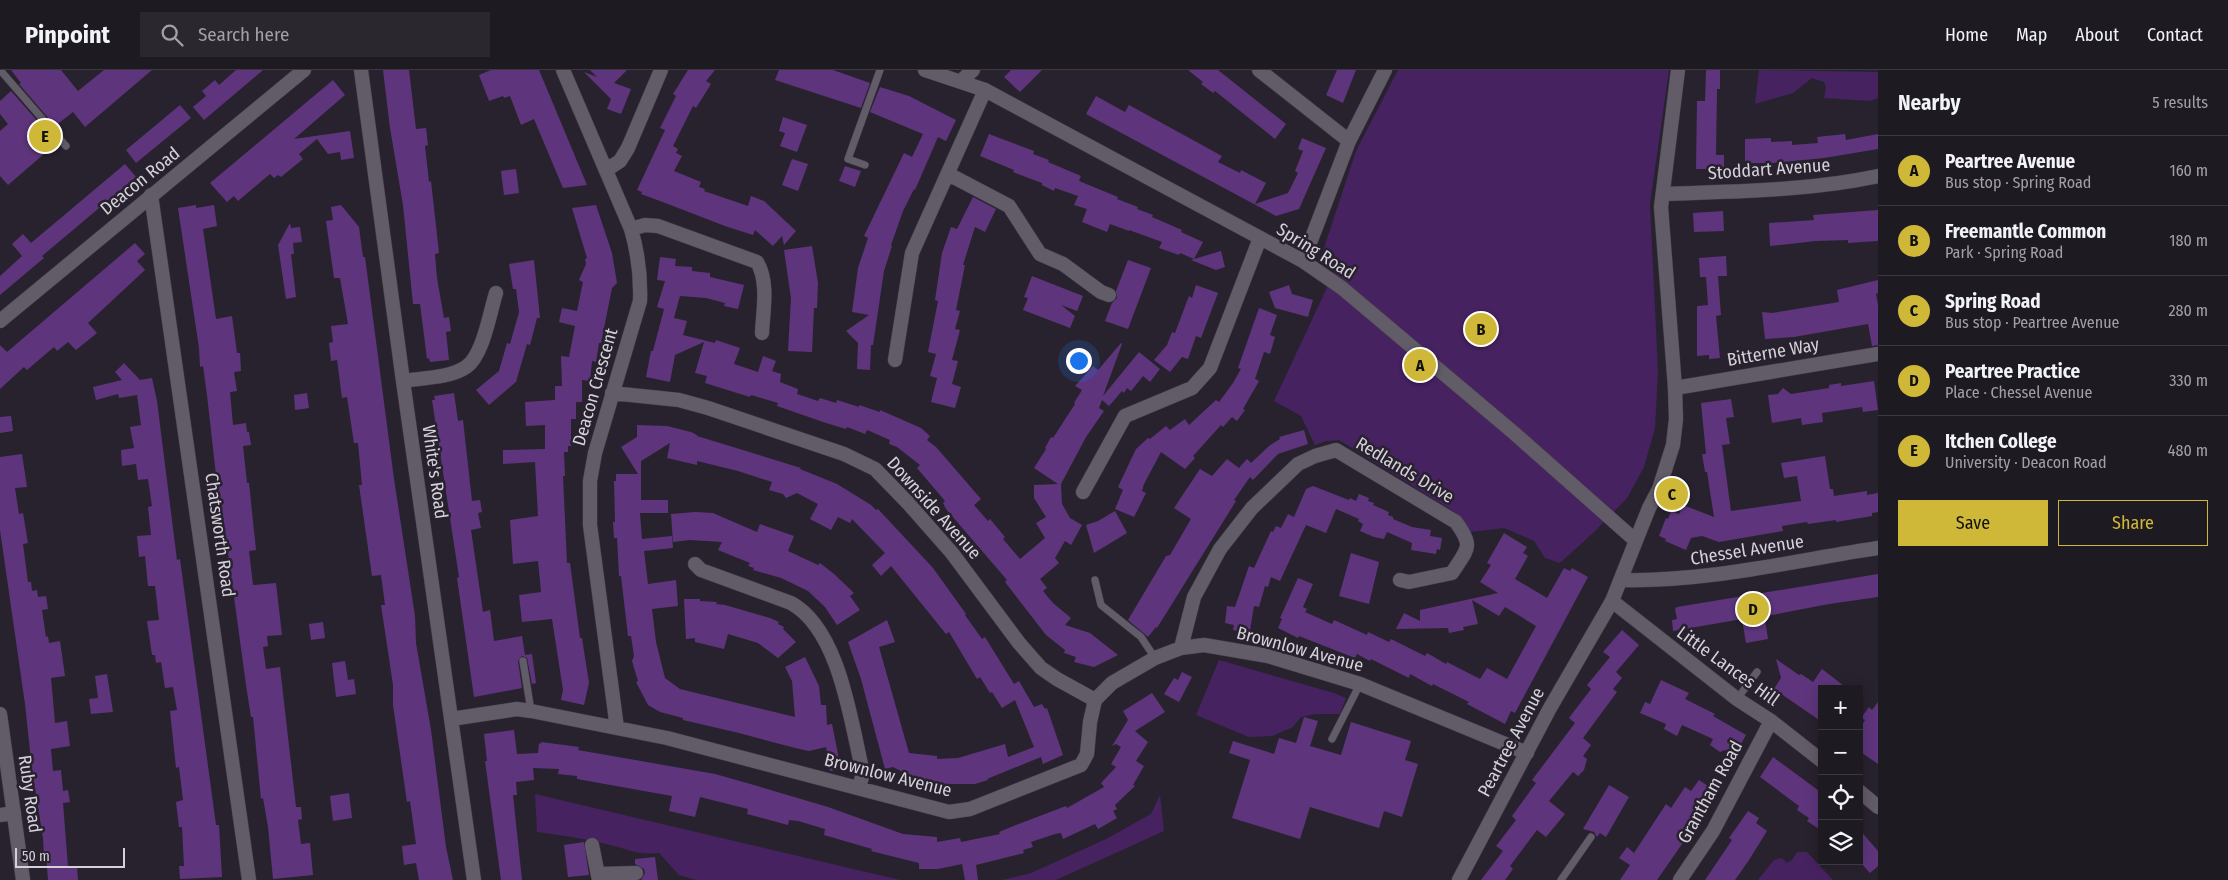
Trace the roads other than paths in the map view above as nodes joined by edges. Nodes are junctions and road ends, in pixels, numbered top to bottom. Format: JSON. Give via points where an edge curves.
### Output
{"nodes":[{"id":1,"x":0,"y":70,"type":"edge"},
{"id":2,"x":304,"y":70,"type":"edge"},
{"id":3,"x":361,"y":70,"type":"edge"},
{"id":4,"x":564,"y":70,"type":"edge"},
{"id":5,"x":661,"y":70,"type":"edge"},
{"id":6,"x":880,"y":70,"type":"edge"},
{"id":7,"x":925,"y":70,"type":"edge"},
{"id":8,"x":973,"y":70,"type":"edge"},
{"id":9,"x":1259,"y":70,"type":"edge"},
{"id":10,"x":1385,"y":70,"type":"edge"},
{"id":11,"x":1678,"y":70,"type":"edge"},
{"id":12,"x":961,"y":81,"type":"junction"},
{"id":13,"x":985,"y":90,"type":"junction"},
{"id":14,"x":1348,"y":141,"type":"junction"},
{"id":15,"x":66,"y":146,"type":"dead end"},
{"id":16,"x":865,"y":165,"type":"dead end"},
{"id":17,"x":606,"y":170,"type":"junction"},
{"id":18,"x":948,"y":174,"type":"junction"},
{"id":19,"x":1878,"y":176,"type":"edge"},
{"id":20,"x":1663,"y":194,"type":"junction"},
{"id":21,"x":151,"y":195,"type":"junction"},
{"id":22,"x":631,"y":229,"type":"junction"},
{"id":23,"x":1260,"y":238,"type":"junction"},
{"id":24,"x":1303,"y":260,"type":"junction"},
{"id":25,"x":496,"y":293,"type":"dead end"},
{"id":26,"x":1109,"y":295,"type":"dead end"},
{"id":27,"x":0,"y":321,"type":"edge"},
{"id":28,"x":762,"y":333,"type":"dead end"},
{"id":29,"x":1878,"y":354,"type":"edge"},
{"id":30,"x":895,"y":360,"type":"dead end"},
{"id":31,"x":403,"y":381,"type":"junction"},
{"id":32,"x":1675,"y":388,"type":"junction"},
{"id":33,"x":612,"y":393,"type":"junction"},
{"id":34,"x":1083,"y":492,"type":"dead end"},
{"id":35,"x":1636,"y":541,"type":"junction"},
{"id":36,"x":1878,"y":548,"type":"edge"},
{"id":37,"x":695,"y":564,"type":"dead end"},
{"id":38,"x":1095,"y":580,"type":"dead end"},
{"id":39,"x":1400,"y":580,"type":"dead end"},
{"id":40,"x":1621,"y":580,"type":"junction"},
{"id":41,"x":1612,"y":601,"type":"junction"},
{"id":42,"x":1181,"y":648,"type":"junction"},
{"id":43,"x":1155,"y":658,"type":"junction"},
{"id":44,"x":523,"y":661,"type":"dead end"},
{"id":45,"x":1757,"y":672,"type":"dead end"},
{"id":46,"x":1360,"y":684,"type":"junction"},
{"id":47,"x":1737,"y":699,"type":"junction"},
{"id":48,"x":1095,"y":700,"type":"junction"},
{"id":49,"x":531,"y":711,"type":"junction"},
{"id":50,"x":0,"y":714,"type":"edge"},
{"id":51,"x":452,"y":719,"type":"junction"},
{"id":52,"x":1771,"y":720,"type":"junction"},
{"id":53,"x":617,"y":728,"type":"junction"},
{"id":54,"x":1332,"y":739,"type":"dead end"},
{"id":55,"x":1527,"y":753,"type":"junction"},
{"id":56,"x":1818,"y":758,"type":"edge"},
{"id":57,"x":859,"y":788,"type":"junction"},
{"id":58,"x":1863,"y":794,"type":"edge"},
{"id":59,"x":1878,"y":807,"type":"edge"},
{"id":60,"x":7,"y":814,"type":"edge"},
{"id":61,"x":1591,"y":837,"type":"dead end"},
{"id":62,"x":592,"y":845,"type":"dead end"},
{"id":63,"x":636,"y":873,"type":"dead end"},
{"id":64,"x":599,"y":877,"type":"edge"},
{"id":65,"x":24,"y":880,"type":"edge"},
{"id":66,"x":249,"y":880,"type":"edge"},
{"id":67,"x":474,"y":880,"type":"edge"},
{"id":68,"x":1459,"y":880,"type":"edge"},
{"id":69,"x":1561,"y":880,"type":"edge"},
{"id":70,"x":1680,"y":880,"type":"edge"}],
"edges":[{"from":1,"to":15,"type":"lane"},
{"from":2,"to":21,"type":"street","name":"Deacon Road"},
{"from":3,"to":31,"type":"street","name":"White's Road"},
{"from":4,"to":17,"type":"street","name":"Deacon Crescent"},
{"from":5,"to":17,"type":"street","via":[[628,148],[620,161]]},
{"from":6,"to":16,"type":"lane","via":[[848,159]]},
{"from":7,"to":12,"type":"street","name":"Spring Road"},
{"from":8,"to":12,"type":"street"},
{"from":9,"to":14,"type":"street"},
{"from":10,"to":14,"type":"street"},
{"from":11,"to":20,"type":"street","name":"Peartree Avenue"},
{"from":12,"to":13,"type":"street","name":"Spring Road"},
{"from":13,"to":18,"type":"street"},
{"from":13,"to":23,"type":"street","name":"Spring Road"},
{"from":14,"to":24,"type":"street"},
{"from":17,"to":22,"type":"street","name":"Deacon Crescent"},
{"from":18,"to":26,"type":"street","via":[[1008,206],[1040,254],[1063,264]]},
{"from":18,"to":30,"type":"street","via":[[912,253]]},
{"from":19,"to":20,"type":"street","name":"Stoddart Avenue","via":[[1774,190]]},
{"from":20,"to":32,"type":"street","name":"Peartree Avenue","via":[[1661,207]]},
{"from":21,"to":27,"type":"street","name":"Deacon Road"},
{"from":21,"to":66,"type":"street","name":"Chatsworth Road"},
{"from":22,"to":28,"type":"street","via":[[658,226],[757,262],[764,280]]},
{"from":22,"to":33,"type":"street","name":"Deacon Crescent","via":[[638,256],[640,301]]},
{"from":23,"to":24,"type":"street","name":"Spring Road"},
{"from":23,"to":34,"type":"street","via":[[1210,368],[1192,388],[1125,416]]},
{"from":24,"to":35,"type":"street","name":"Spring Road","via":[[1342,288]]},
{"from":25,"to":31,"type":"street","via":[[478,351],[466,367],[448,374]]},
{"from":29,"to":32,"type":"street","name":"Bitterne Way"},
{"from":31,"to":51,"type":"street","name":"White's Road"},
{"from":32,"to":35,"type":"street","name":"Peartree Avenue","via":[[1673,445]]},
{"from":33,"to":48,"type":"street","name":"Downside Avenue","via":[[679,400],[708,408],[844,454],[875,469],[952,552],[1041,668]]},
{"from":33,"to":53,"type":"street","name":"Deacon Crescent","via":[[593,458],[589,507]]},
{"from":35,"to":40,"type":"street","name":"Peartree Avenue"},
{"from":36,"to":40,"type":"street","name":"Chessel Avenue","via":[[1692,578]]},
{"from":37,"to":57,"type":"street","via":[[701,570],[791,603],[816,626],[827,645],[842,686],[863,773]]},
{"from":38,"to":43,"type":"lane","via":[[1102,605],[1141,637]]},
{"from":39,"to":42,"type":"street","name":"Redlands Drive","via":[[1409,582],[1452,573],[1468,545],[1467,538],[1456,522],[1336,450],[1315,456],[1298,464],[1254,504],[1220,549],[1194,597]]},
{"from":40,"to":41,"type":"street","name":"Peartree Avenue"},
{"from":41,"to":47,"type":"street","name":"Little Lances Hill"},
{"from":41,"to":55,"type":"street","name":"Peartree Avenue"},
{"from":42,"to":43,"type":"street","name":"Brownlow Avenue"},
{"from":42,"to":46,"type":"street","name":"Brownlow Avenue","via":[[1204,645],[1268,656]]},
{"from":43,"to":48,"type":"street","name":"Brownlow Avenue","via":[[1112,683]]},
{"from":44,"to":49,"type":"lane"},
{"from":45,"to":47,"type":"lane"},
{"from":46,"to":54,"type":"lane"},
{"from":46,"to":55,"type":"street","name":"Brownlow Avenue"},
{"from":47,"to":52,"type":"street","name":"Little Lances Hill"},
{"from":48,"to":57,"type":"street","name":"Brownlow Avenue","via":[[1087,754],[1081,766],[970,809],[949,812]]},
{"from":49,"to":51,"type":"street","name":"Brownlow Avenue","via":[[517,709]]},
{"from":49,"to":53,"type":"street","name":"Brownlow Avenue"},
{"from":50,"to":60,"type":"street","name":"Ruby Road"},
{"from":51,"to":67,"type":"street","name":"White's Road"},
{"from":52,"to":56,"type":"street","name":"Little Lances Hill"},
{"from":52,"to":70,"type":"street","name":"Grantham Road","via":[[1713,831]]},
{"from":53,"to":57,"type":"street","name":"Brownlow Avenue"},
{"from":55,"to":68,"type":"street","name":"Peartree Avenue"},
{"from":58,"to":59,"type":"street"},
{"from":60,"to":65,"type":"street","name":"Ruby Road"},
{"from":61,"to":69,"type":"lane"},
{"from":62,"to":64,"type":"street"},
{"from":63,"to":64,"type":"street"}]}
